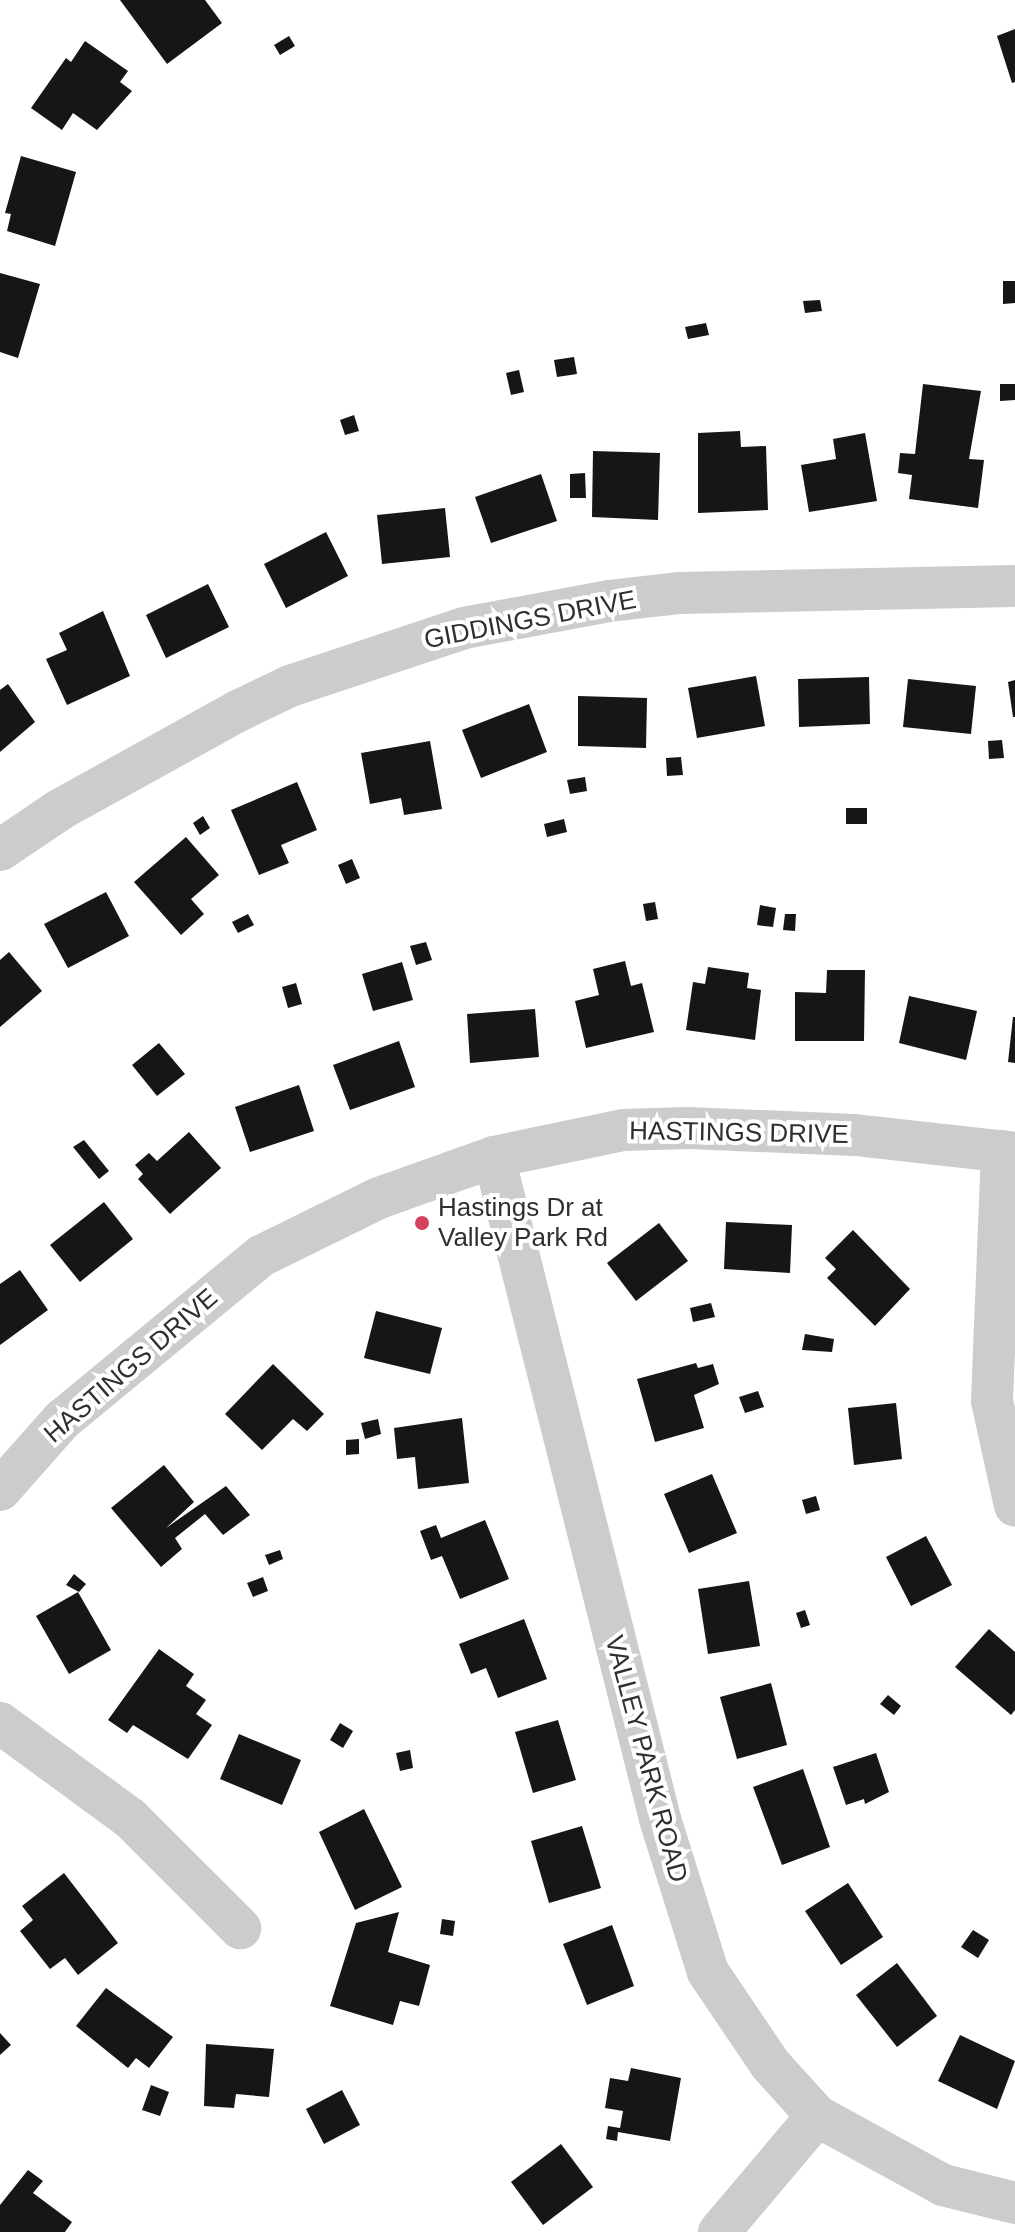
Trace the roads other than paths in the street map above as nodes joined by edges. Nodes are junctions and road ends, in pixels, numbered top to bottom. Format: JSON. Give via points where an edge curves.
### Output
{"nodes":[{"id":1,"x":1015,"y":586,"type":"edge"},
{"id":2,"x":0,"y":850,"type":"edge"},
{"id":3,"x":1008,"y":1152,"type":"edge"},
{"id":4,"x":494,"y":1157,"type":"junction"},
{"id":5,"x":0,"y":1490,"type":"edge"},
{"id":6,"x":1015,"y":1506,"type":"edge"},
{"id":7,"x":0,"y":1723,"type":"edge"},
{"id":8,"x":240,"y":1928,"type":"dead end"},
{"id":9,"x":817,"y":2116,"type":"junction"},
{"id":10,"x":1015,"y":2203,"type":"edge"},
{"id":11,"x":719,"y":2232,"type":"edge"}],
"edges":[{"from":1,"to":2,"type":"street","name":"GIDDINGS DRIVE","via":[[679,593],[464,628],[290,686],[61,809]]},
{"from":3,"to":4,"type":"street","name":"HASTINGS DRIVE","via":[[840,1133],[689,1128],[623,1130]]},
{"from":3,"to":6,"type":"street","via":[[992,1401]]},
{"from":4,"to":5,"type":"street","name":"HASTINGS DRIVE","via":[[379,1198],[261,1256],[62,1420]]},
{"from":4,"to":9,"type":"street","name":"VALLEY PARK ROAD","via":[[692,1930],[731,2011]]},
{"from":7,"to":8,"type":"street","via":[[130,1818]]},
{"from":9,"to":10,"type":"street","name":"VALLEY PARK ROAD","via":[[943,2185]]},
{"from":9,"to":11,"type":"street"}]}
